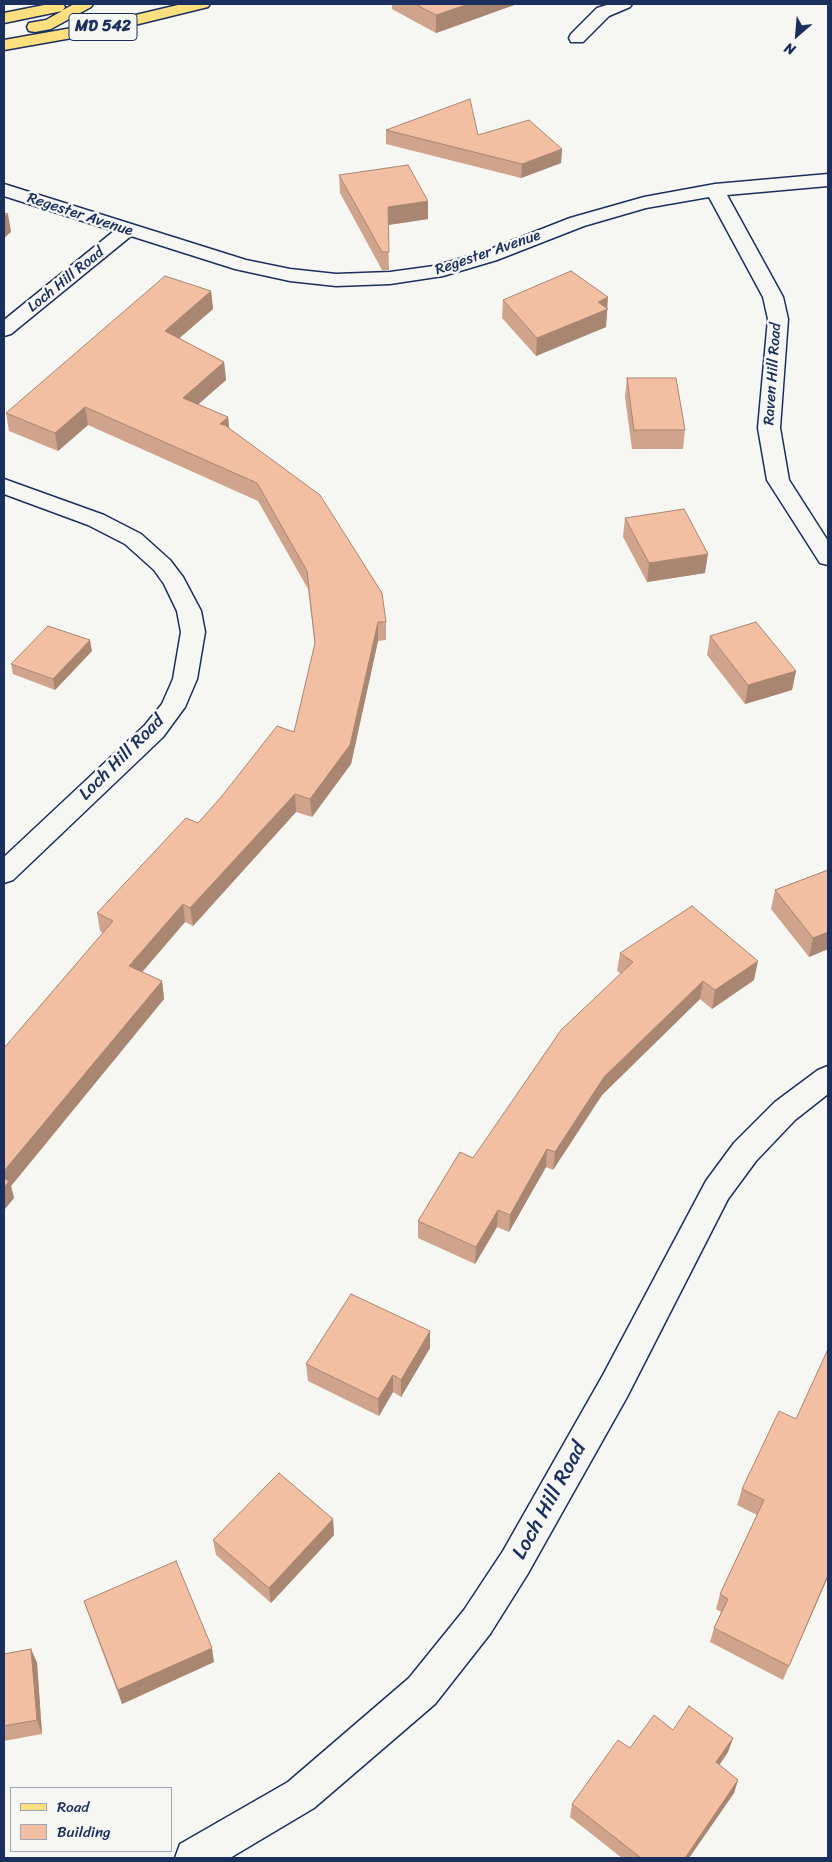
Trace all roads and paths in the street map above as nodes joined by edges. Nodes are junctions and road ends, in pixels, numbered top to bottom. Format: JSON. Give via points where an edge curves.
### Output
{"nodes":[{"id":1,"x":71,"y":4,"type":"edge"},
{"id":2,"x":85,"y":4,"type":"edge"},
{"id":3,"x":202,"y":4,"type":"edge"},
{"id":4,"x":624,"y":4,"type":"edge"},
{"id":5,"x":4,"y":18,"type":"edge"},
{"id":6,"x":4,"y":32,"type":"edge"},
{"id":7,"x":577,"y":38,"type":"dead end"},
{"id":8,"x":4,"y":45,"type":"edge"},
{"id":9,"x":828,"y":180,"type":"edge"},
{"id":10,"x":4,"y":190,"type":"edge"},
{"id":11,"x":715,"y":190,"type":"junction"},
{"id":12,"x":127,"y":230,"type":"junction"},
{"id":13,"x":4,"y":330,"type":"edge"},
{"id":14,"x":4,"y":486,"type":"edge"},
{"id":15,"x":828,"y":558,"type":"edge"},
{"id":16,"x":4,"y":873,"type":"edge"},
{"id":17,"x":828,"y":1078,"type":"edge"},
{"id":18,"x":194,"y":1858,"type":"edge"}],
"edges":[{"from":1,"to":5,"type":"main road","number":"MD 542"},
{"from":2,"to":6,"type":"main road","via":[[51,24]]},
{"from":3,"to":8,"type":"main road","number":"MD 542"},
{"from":4,"to":7,"type":"street","via":[[603,12]]},
{"from":9,"to":11,"type":"street","name":"Regester Avenue"},
{"from":10,"to":12,"type":"street","name":"Regester Avenue"},
{"from":11,"to":12,"type":"street","name":"Regester Avenue","via":[[644,203],[577,222],[490,256],[436,272],[390,278],[336,280],[290,275],[242,265]]},
{"from":11,"to":15,"type":"street","name":"Raven Hill Road","via":[[773,297],[778,320],[769,428],[778,480]]},
{"from":12,"to":13,"type":"street","name":"Loch Hill Road"},
{"from":14,"to":16,"type":"street","name":"Loch Hill Road","via":[[96,520],[133,539],[162,565],[175,582],[189,611],[193,632],[185,679],[173,706],[154,731]]},
{"from":17,"to":18,"type":"street","name":"Loch Hill Road","via":[[785,1111],[745,1152],[718,1190],[615,1386],[515,1564],[477,1622],[422,1691],[301,1795]]}]}
